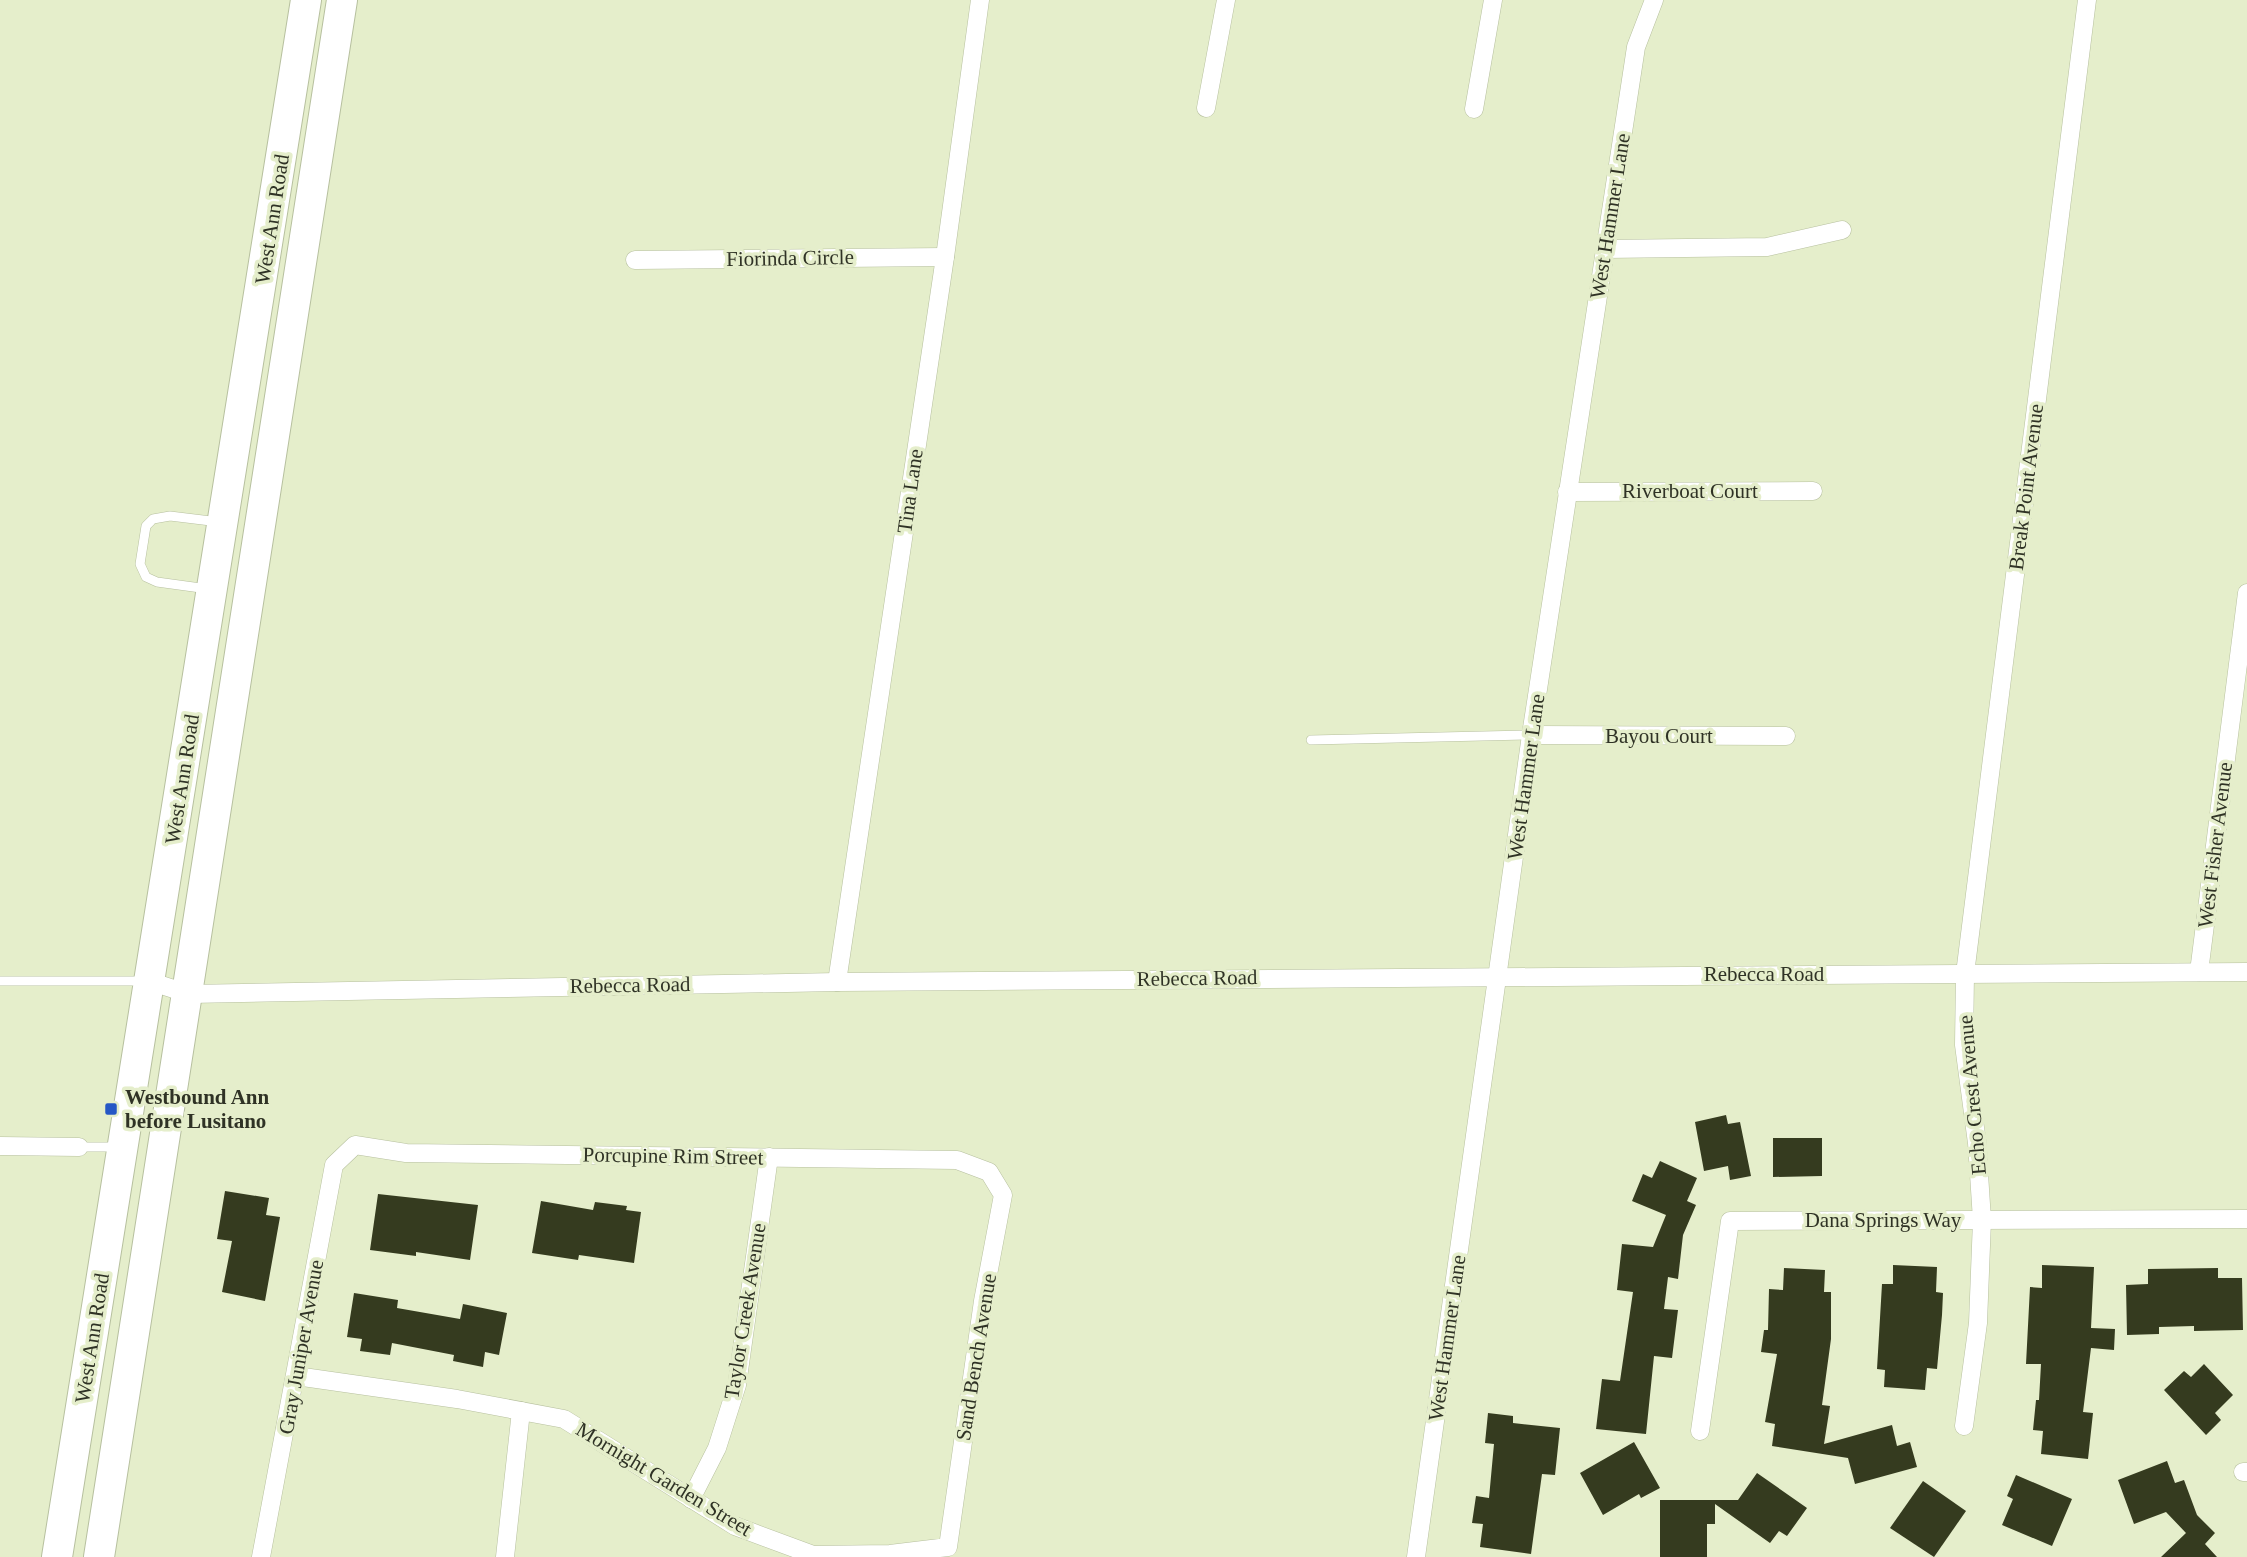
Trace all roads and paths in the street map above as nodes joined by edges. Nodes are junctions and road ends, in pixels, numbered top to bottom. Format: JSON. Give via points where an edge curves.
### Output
{"nodes":[{"id":1,"x":306,"y":0,"type":"edge"},
{"id":2,"x":342,"y":0,"type":"edge"},
{"id":3,"x":980,"y":0,"type":"edge"},
{"id":4,"x":1226,"y":0,"type":"edge"},
{"id":5,"x":1493,"y":0,"type":"edge"},
{"id":6,"x":1654,"y":0,"type":"edge"},
{"id":7,"x":2087,"y":0,"type":"edge"},
{"id":8,"x":1206,"y":108,"type":"dead end"},
{"id":9,"x":1474,"y":109,"type":"dead end"},
{"id":10,"x":1843,"y":230,"type":"dead end"},
{"id":11,"x":1605,"y":248,"type":"junction"},
{"id":12,"x":945,"y":257,"type":"junction"},
{"id":13,"x":635,"y":260,"type":"dead end"},
{"id":14,"x":242,"y":408,"type":"junction"},
{"id":15,"x":279,"y":411,"type":"junction"},
{"id":16,"x":1813,"y":491,"type":"dead end"},
{"id":17,"x":1567,"y":492,"type":"junction"},
{"id":18,"x":224,"y":523,"type":"junction"},
{"id":19,"x":213,"y":590,"type":"junction"},
{"id":20,"x":2247,"y":593,"type":"edge"},
{"id":21,"x":1531,"y":735,"type":"junction"},
{"id":22,"x":1786,"y":736,"type":"dead end"},
{"id":23,"x":1311,"y":740,"type":"dead end"},
{"id":24,"x":2199,"y":972,"type":"junction"},
{"id":25,"x":2247,"y":972,"type":"edge"},
{"id":26,"x":1965,"y":974,"type":"junction"},
{"id":27,"x":1499,"y":976,"type":"junction"},
{"id":28,"x":0,"y":981,"type":"edge"},
{"id":29,"x":149,"y":981,"type":"junction"},
{"id":30,"x":837,"y":982,"type":"junction"},
{"id":31,"x":189,"y":994,"type":"junction"},
{"id":32,"x":355,"y":1145,"type":"joint"},
{"id":33,"x":0,"y":1146,"type":"edge"},
{"id":34,"x":79,"y":1147,"type":"joint"},
{"id":35,"x":123,"y":1147,"type":"junction"},
{"id":36,"x":769,"y":1157,"type":"junction"},
{"id":37,"x":989,"y":1172,"type":"joint"},
{"id":38,"x":2247,"y":1219,"type":"edge"},
{"id":39,"x":1982,"y":1220,"type":"junction"},
{"id":40,"x":296,"y":1376,"type":"junction"},
{"id":41,"x":521,"y":1411,"type":"junction"},
{"id":42,"x":1964,"y":1426,"type":"dead end"},
{"id":43,"x":1700,"y":1431,"type":"dead end"},
{"id":44,"x":691,"y":1499,"type":"junction"},
{"id":45,"x":948,"y":1547,"type":"joint"},
{"id":46,"x":57,"y":1557,"type":"edge"},
{"id":47,"x":99,"y":1557,"type":"edge"},
{"id":48,"x":261,"y":1557,"type":"edge"},
{"id":49,"x":505,"y":1557,"type":"edge"},
{"id":50,"x":1416,"y":1557,"type":"edge"}],
"edges":[{"from":1,"to":14,"type":"main road","name":"West Ann Road"},
{"from":2,"to":15,"type":"main road","name":"West Ann Road"},
{"from":3,"to":12,"type":"street","name":"Tina Lane"},
{"from":4,"to":8,"type":"street"},
{"from":5,"to":9,"type":"street"},
{"from":6,"to":11,"type":"street","name":"West Hammer Lane","via":[[1636,47]]},
{"from":7,"to":26,"type":"street","name":"Break Point Avenue"},
{"from":10,"to":11,"type":"street","via":[[1767,247]]},
{"from":11,"to":17,"type":"street","name":"West Hammer Lane"},
{"from":12,"to":13,"type":"street","name":"Fiorinda Circle"},
{"from":12,"to":30,"type":"street","name":"Tina Lane"},
{"from":14,"to":15,"type":"main road"},
{"from":14,"to":18,"type":"main road","name":"West Ann Road"},
{"from":15,"to":31,"type":"main road","name":"West Ann Road"},
{"from":16,"to":17,"type":"street","name":"Riverboat Court"},
{"from":17,"to":21,"type":"street","name":"West Hammer Lane"},
{"from":18,"to":19,"type":"main road","name":"West Ann Road"},
{"from":18,"to":19,"type":"lane","via":[[170,516],[153,519],[146,526],[140,564],[146,577],[157,583]]},
{"from":19,"to":29,"type":"main road","name":"West Ann Road"},
{"from":20,"to":24,"type":"street","name":"West Fisher Avenue"},
{"from":21,"to":22,"type":"street","name":"Bayou Court"},
{"from":21,"to":23,"type":"lane"},
{"from":21,"to":27,"type":"street","name":"West Hammer Lane"},
{"from":24,"to":25,"type":"street","name":"Rebecca Road"},
{"from":24,"to":26,"type":"street","name":"Rebecca Road"},
{"from":26,"to":27,"type":"street","name":"Rebecca Road"},
{"from":26,"to":39,"type":"street","name":"Echo Crest Avenue","via":[[1964,1045]]},
{"from":27,"to":30,"type":"street","name":"Rebecca Road"},
{"from":27,"to":50,"type":"street","name":"West Hammer Lane"},
{"from":28,"to":29,"type":"lane"},
{"from":29,"to":31,"type":"street","name":"Rebecca Road"},
{"from":29,"to":35,"type":"main road","name":"West Ann Road"},
{"from":30,"to":31,"type":"street","name":"Rebecca Road"},
{"from":31,"to":47,"type":"main road","name":"West Ann Road"},
{"from":32,"to":36,"type":"street","name":"Porcupine Rim Street","via":[[406,1153]]},
{"from":32,"to":40,"type":"street","name":"Gray Juniper Avenue","via":[[334,1165]]},
{"from":33,"to":34,"type":"street"},
{"from":34,"to":35,"type":"lane"},
{"from":35,"to":46,"type":"main road","name":"West Ann Road"},
{"from":36,"to":37,"type":"street","name":"Porcupine Rim Street","via":[[957,1160]]},
{"from":36,"to":44,"type":"street","name":"Taylor Creek Avenue","via":[[737,1385],[717,1448]]},
{"from":37,"to":45,"type":"street","name":"Sand Bench Avenue","via":[[1003,1195]]},
{"from":38,"to":39,"type":"street","name":"Dana Springs Way"},
{"from":39,"to":42,"type":"street","name":"Echo Crest Avenue","via":[[1978,1324]]},
{"from":39,"to":43,"type":"street","name":"Dana Springs Way","via":[[1730,1221]]},
{"from":40,"to":41,"type":"street","name":"Mornight Garden Street"},
{"from":40,"to":48,"type":"street","name":"Gray Juniper Avenue"},
{"from":41,"to":44,"type":"street","name":"Mornight Garden Street","via":[[564,1419]]},
{"from":41,"to":49,"type":"street"},
{"from":44,"to":45,"type":"street","name":"Mornight Garden Street","via":[[735,1526],[813,1555]]}]}
